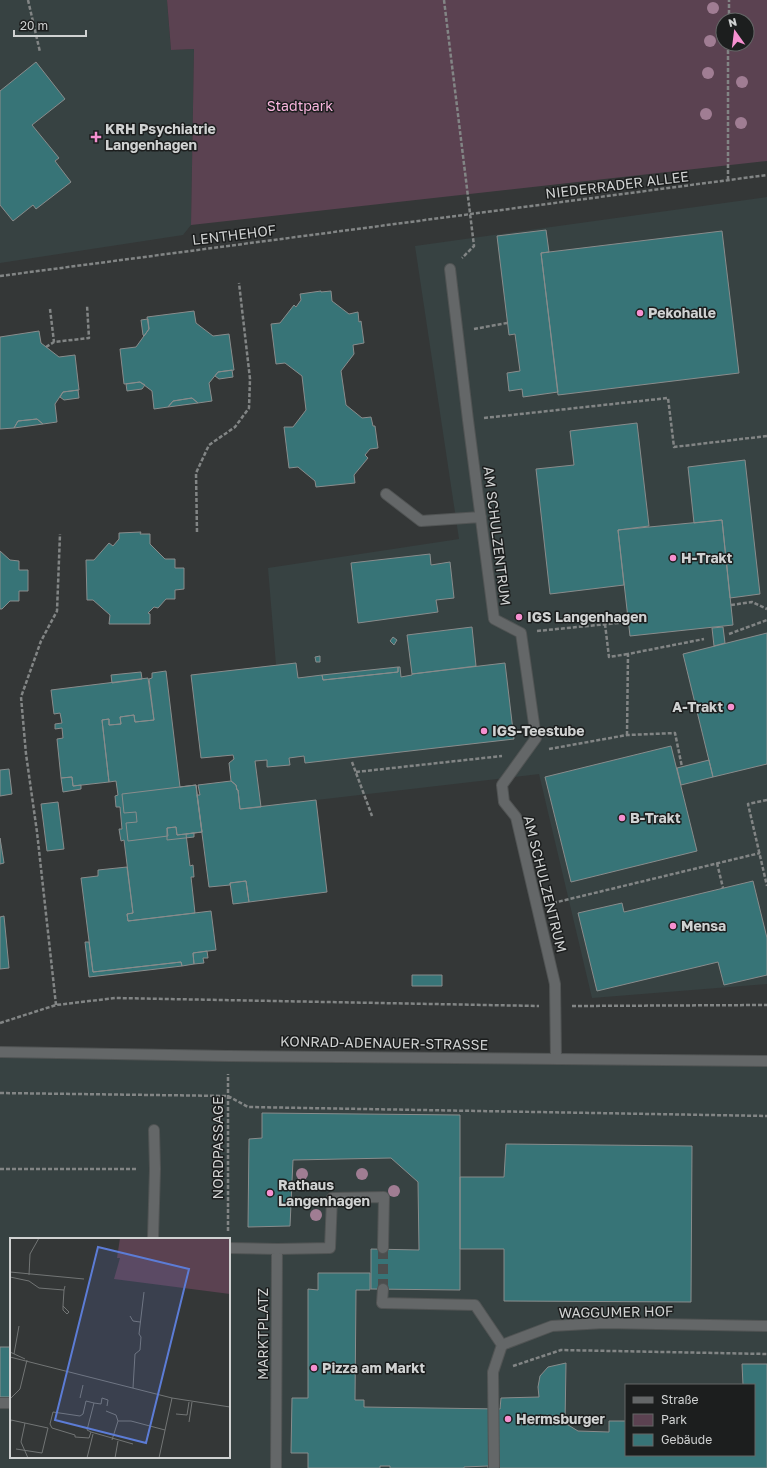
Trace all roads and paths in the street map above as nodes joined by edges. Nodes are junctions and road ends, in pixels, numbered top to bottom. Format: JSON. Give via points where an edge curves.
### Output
{"nodes":[{"id":1,"x":28,"y":0,"type":"edge"},
{"id":2,"x":444,"y":0,"type":"edge"},
{"id":3,"x":729,"y":0,"type":"edge"},
{"id":4,"x":729,"y":12,"type":"edge"},
{"id":5,"x":40,"y":52,"type":"dead end"},
{"id":6,"x":728,"y":52,"type":"edge"},
{"id":7,"x":767,"y":175,"type":"edge"},
{"id":8,"x":728,"y":181,"type":"junction"},
{"id":9,"x":470,"y":214,"type":"junction"},
{"id":10,"x":450,"y":269,"type":"joint"},
{"id":11,"x":0,"y":276,"type":"edge"},
{"id":12,"x":238,"y":283,"type":"dead end"},
{"id":13,"x":87,"y":305,"type":"dead end"},
{"id":14,"x":50,"y":309,"type":"dead end"},
{"id":15,"x":507,"y":323,"type":"dead end"},
{"id":16,"x":458,"y":331,"type":"junction"},
{"id":17,"x":54,"y":342,"type":"junction"},
{"id":18,"x":46,"y":348,"type":"dead end"},
{"id":19,"x":468,"y":420,"type":"junction"},
{"id":20,"x":767,"y":436,"type":"edge"},
{"id":21,"x":386,"y":494,"type":"dead end"},
{"id":22,"x":481,"y":517,"type":"junction"},
{"id":23,"x":197,"y":532,"type":"dead end"},
{"id":24,"x":60,"y":534,"type":"dead end"},
{"id":25,"x":731,"y":605,"type":"dead end"},
{"id":26,"x":767,"y":609,"type":"edge"},
{"id":27,"x":767,"y":620,"type":"edge"},
{"id":28,"x":628,"y":622,"type":"dead end"},
{"id":29,"x":605,"y":624,"type":"junction"},
{"id":30,"x":521,"y":633,"type":"junction"},
{"id":31,"x":729,"y":634,"type":"dead end"},
{"id":32,"x":704,"y":639,"type":"dead end"},
{"id":33,"x":628,"y":654,"type":"junction"},
{"id":34,"x":626,"y":735,"type":"junction"},
{"id":35,"x":525,"y":753,"type":"junction"},
{"id":36,"x":352,"y":762,"type":"dead end"},
{"id":37,"x":682,"y":767,"type":"dead end"},
{"id":38,"x":356,"y":772,"type":"junction"},
{"id":39,"x":767,"y":800,"type":"edge"},
{"id":40,"x":372,"y":816,"type":"dead end"},
{"id":41,"x":760,"y":853,"type":"junction"},
{"id":42,"x":717,"y":863,"type":"junction"},
{"id":43,"x":767,"y":886,"type":"edge"},
{"id":44,"x":723,"y":888,"type":"dead end"},
{"id":45,"x":537,"y":906,"type":"junction"},
{"id":46,"x":56,"y":1005,"type":"junction"},
{"id":47,"x":767,"y":1005,"type":"edge"},
{"id":48,"x":556,"y":1007,"type":"junction"},
{"id":49,"x":0,"y":1024,"type":"edge"},
{"id":50,"x":0,"y":1052,"type":"edge"},
{"id":51,"x":228,"y":1056,"type":"junction"},
{"id":52,"x":556,"y":1059,"type":"junction"},
{"id":53,"x":767,"y":1061,"type":"edge"},
{"id":54,"x":0,"y":1093,"type":"edge"},
{"id":55,"x":228,"y":1096,"type":"junction"},
{"id":56,"x":767,"y":1116,"type":"edge"},
{"id":57,"x":154,"y":1130,"type":"dead end"},
{"id":58,"x":0,"y":1169,"type":"edge"},
{"id":59,"x":155,"y":1169,"type":"junction"},
{"id":60,"x":153,"y":1238,"type":"edge"},
{"id":61,"x":228,"y":1238,"type":"edge"},
{"id":62,"x":230,"y":1248,"type":"edge"},
{"id":63,"x":384,"y":1248,"type":"tunnel mouth"},
{"id":64,"x":277,"y":1249,"type":"junction"},
{"id":65,"x":383,"y":1289,"type":"tunnel mouth"},
{"id":66,"x":767,"y":1326,"type":"edge"},
{"id":67,"x":502,"y":1345,"type":"junction"},
{"id":68,"x":767,"y":1354,"type":"edge"},
{"id":69,"x":493,"y":1372,"type":"junction"},
{"id":70,"x":276,"y":1468,"type":"edge"},
{"id":71,"x":494,"y":1468,"type":"edge"}],
"edges":[{"from":1,"to":5,"type":"path"},
{"from":2,"to":9,"type":"path"},
{"from":3,"to":4,"type":"path"},
{"from":6,"to":8,"type":"path"},
{"from":7,"to":8,"type":"path","name":"NIEDERRADER ALLEE"},
{"from":8,"to":9,"type":"path","name":"NIEDERRADER ALLEE"},
{"from":9,"to":10,"type":"path","via":[[474,246]]},
{"from":9,"to":11,"type":"path","name":"LENTHEHOF"},
{"from":10,"to":16,"type":"street","name":"AM SCHULZENTRUM"},
{"from":12,"to":23,"type":"path","via":[[250,379],[249,408],[235,427],[209,445],[196,473]]},
{"from":13,"to":17,"type":"path","via":[[90,338]]},
{"from":14,"to":17,"type":"path"},
{"from":15,"to":16,"type":"path"},
{"from":16,"to":19,"type":"street","name":"AM SCHULZENTRUM"},
{"from":17,"to":18,"type":"path"},
{"from":19,"to":20,"type":"path","via":[[668,398],[674,447]]},
{"from":19,"to":22,"type":"street","name":"AM SCHULZENTRUM"},
{"from":21,"to":22,"type":"street","via":[[421,521]]},
{"from":22,"to":30,"type":"street","name":"AM SCHULZENTRUM","via":[[494,619]]},
{"from":24,"to":46,"type":"path","via":[[56,611],[41,641],[21,697]]},
{"from":25,"to":26,"type":"path","via":[[752,602]]},
{"from":27,"to":31,"type":"path"},
{"from":28,"to":29,"type":"path"},
{"from":29,"to":30,"type":"path"},
{"from":29,"to":33,"type":"path","via":[[610,657]]},
{"from":30,"to":35,"type":"street","name":"AM SCHULZENTRUM","via":[[536,738]]},
{"from":32,"to":33,"type":"path"},
{"from":33,"to":34,"type":"path"},
{"from":34,"to":35,"type":"path"},
{"from":34,"to":37,"type":"path","via":[[674,733]]},
{"from":35,"to":38,"type":"path"},
{"from":35,"to":45,"type":"street","name":"AM SCHULZENTRUM","via":[[502,785],[504,802],[516,817]]},
{"from":36,"to":38,"type":"path"},
{"from":38,"to":40,"type":"path"},
{"from":39,"to":41,"type":"path","via":[[748,804]]},
{"from":41,"to":42,"type":"path"},
{"from":41,"to":43,"type":"path"},
{"from":42,"to":44,"type":"path"},
{"from":42,"to":45,"type":"path"},
{"from":45,"to":48,"type":"street","name":"AM SCHULZENTRUM","via":[[555,984]]},
{"from":46,"to":48,"type":"path","via":[[115,998]]},
{"from":46,"to":49,"type":"path"},
{"from":47,"to":48,"type":"path"},
{"from":48,"to":52,"type":"street","name":"AM SCHULZENTRUM"},
{"from":50,"to":51,"type":"street","name":"KONRAD-ADENAUER-STRASSE"},
{"from":51,"to":52,"type":"street","name":"KONRAD-ADENAUER-STRASSE"},
{"from":51,"to":55,"type":"path","name":"NORDPASSAGE"},
{"from":52,"to":53,"type":"street","name":"KONRAD-ADENAUER-STRASSE"},
{"from":54,"to":55,"type":"path"},
{"from":55,"to":56,"type":"path","via":[[248,1107]]},
{"from":55,"to":61,"type":"path","name":"NORDPASSAGE"},
{"from":57,"to":59,"type":"street"},
{"from":58,"to":59,"type":"path"},
{"from":59,"to":60,"type":"street"},
{"from":62,"to":64,"type":"street"},
{"from":63,"to":64,"type":"street","via":[[384,1197],[332,1198],[330,1248]]},
{"from":64,"to":70,"type":"street","name":"MARKTPLATZ"},
{"from":65,"to":67,"type":"street","via":[[382,1303],[475,1305]]},
{"from":66,"to":67,"type":"street","name":"WAGGUMER HOF","via":[[604,1323],[552,1326]]},
{"from":67,"to":69,"type":"street"},
{"from":68,"to":69,"type":"path","via":[[561,1350]]},
{"from":69,"to":71,"type":"street"}]}
